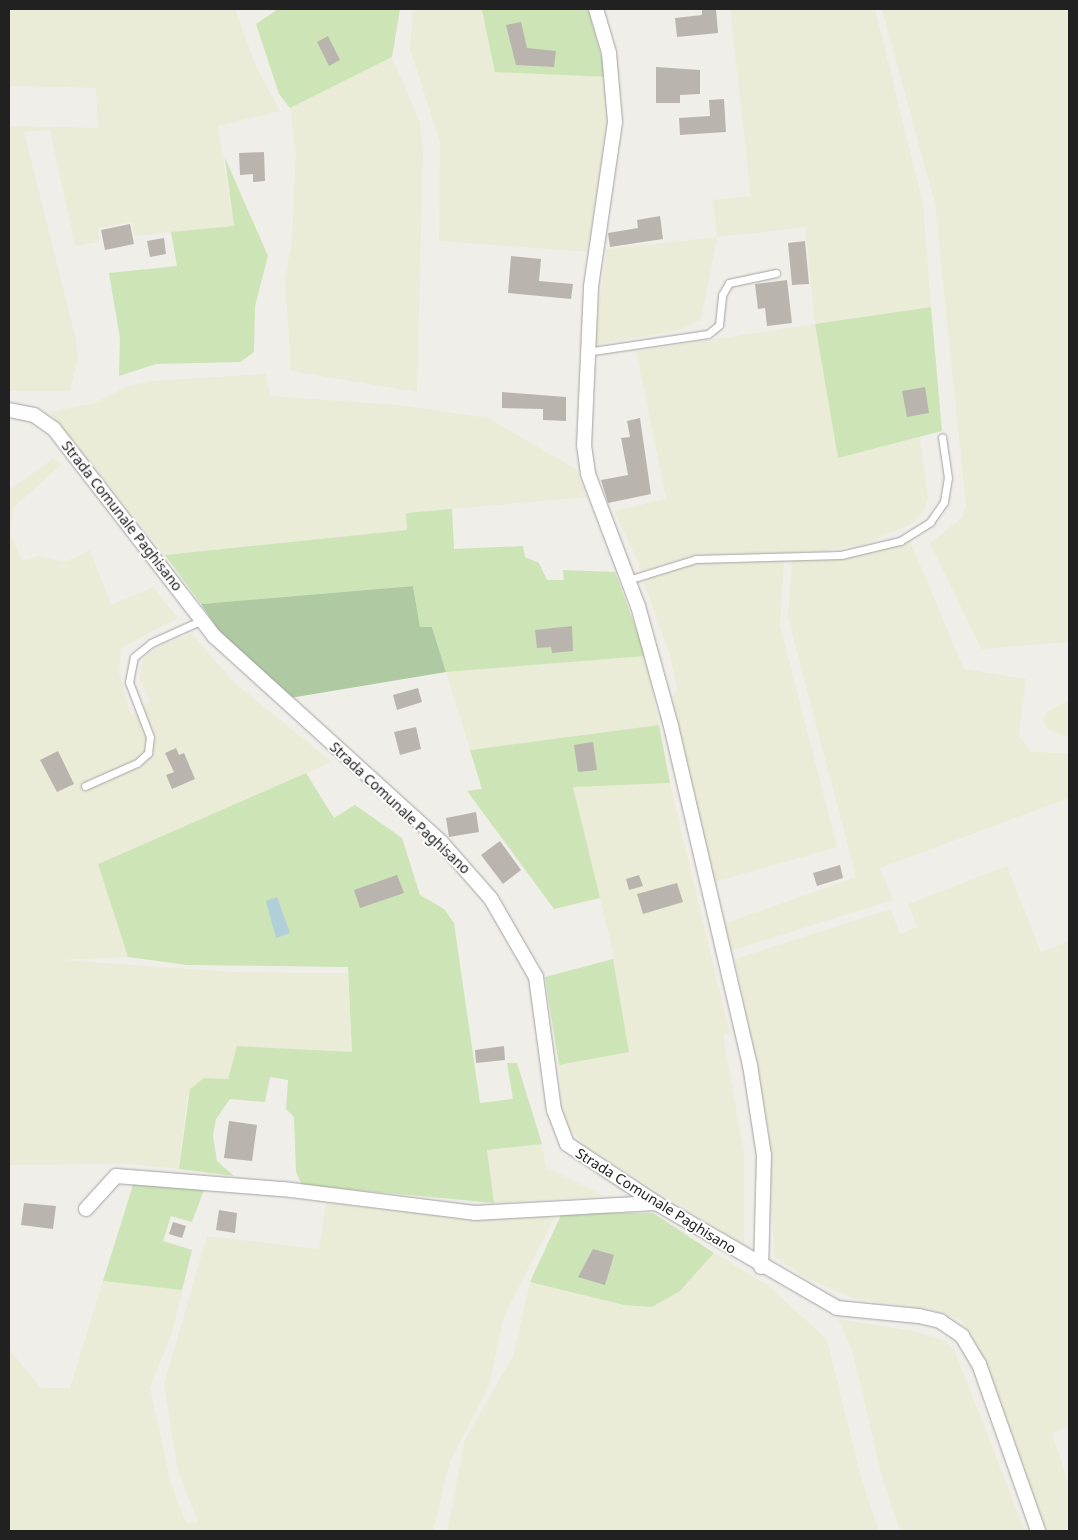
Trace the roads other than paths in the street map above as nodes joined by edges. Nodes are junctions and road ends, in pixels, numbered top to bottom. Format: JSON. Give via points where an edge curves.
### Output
{"nodes":[{"id":1,"x":596,"y":9,"type":"edge"},
{"id":2,"x":776,"y":273,"type":"dead end"},
{"id":3,"x":586,"y":352,"type":"junction"},
{"id":4,"x":9,"y":410,"type":"edge"},
{"id":5,"x":942,"y":437,"type":"dead end"},
{"id":6,"x":628,"y":580,"type":"junction"},
{"id":7,"x":202,"y":620,"type":"junction"},
{"id":8,"x":85,"y":786,"type":"dead end"},
{"id":9,"x":656,"y":1203,"type":"junction"},
{"id":10,"x":86,"y":1209,"type":"dead end"},
{"id":11,"x":761,"y":1267,"type":"junction"},
{"id":12,"x":1038,"y":1531,"type":"edge"}],
"edges":[{"from":1,"to":3,"type":"street","via":[[609,53],[615,122]]},
{"from":2,"to":3,"type":"lane","via":[[729,283],[722,295],[719,325],[708,334]]},
{"from":3,"to":6,"type":"street","via":[[588,474]]},
{"from":4,"to":7,"type":"street","name":"Strada Comunale Paghisano","via":[[34,415],[54,429]]},
{"from":5,"to":6,"type":"lane","via":[[948,478],[944,502],[930,522],[900,540],[841,555],[696,559]]},
{"from":6,"to":11,"type":"street","via":[[671,726],[750,1064],[764,1155]]},
{"from":7,"to":8,"type":"lane","via":[[151,643],[134,657],[129,682],[150,737],[148,753],[137,763]]},
{"from":7,"to":9,"type":"street","name":"Strada Comunale Paghisano","via":[[442,843],[491,899],[536,977],[554,1110],[567,1144]]},
{"from":9,"to":10,"type":"street","via":[[475,1213],[283,1189],[116,1176]]},
{"from":9,"to":11,"type":"street","name":"Strada Comunale Paghisano"},
{"from":11,"to":12,"type":"street","name":"Strada Comunale Paghisano","via":[[837,1308],[919,1316],[940,1321],[962,1336],[979,1364]]}]}
